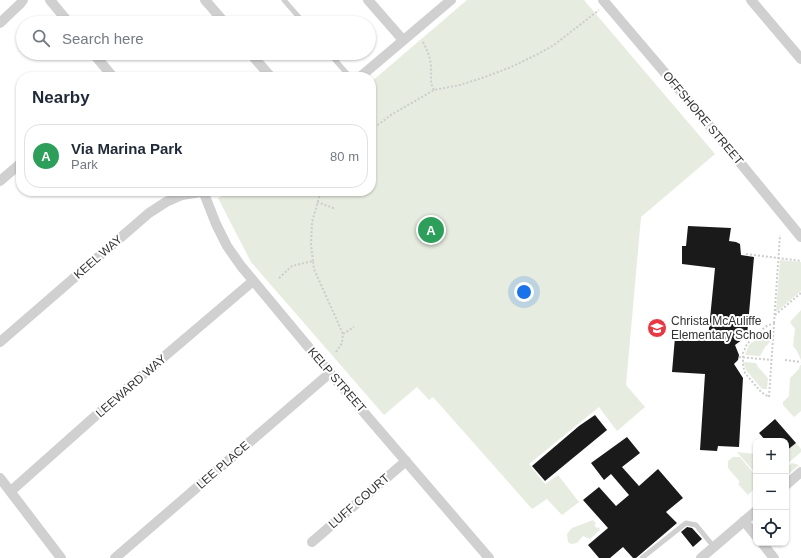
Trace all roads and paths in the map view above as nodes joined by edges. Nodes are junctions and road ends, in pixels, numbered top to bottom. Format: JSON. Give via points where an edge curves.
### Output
{"nodes":[{"id":1,"x":23,"y":0,"type":"edge"},
{"id":2,"x":50,"y":0,"type":"edge"},
{"id":3,"x":205,"y":0,"type":"edge"},
{"id":4,"x":284,"y":0,"type":"edge"},
{"id":5,"x":368,"y":0,"type":"edge"},
{"id":6,"x":451,"y":0,"type":"edge"},
{"id":7,"x":603,"y":0,"type":"edge"},
{"id":8,"x":751,"y":0,"type":"edge"},
{"id":9,"x":600,"y":10,"type":"dead end"},
{"id":10,"x":63,"y":16,"type":"edge"},
{"id":11,"x":218,"y":16,"type":"edge"},
{"id":12,"x":298,"y":16,"type":"edge"},
{"id":13,"x":0,"y":23,"type":"edge"},
{"id":14,"x":403,"y":40,"type":"junction"},
{"id":15,"x":423,"y":42,"type":"dead end"},
{"id":16,"x":801,"y":59,"type":"edge"},
{"id":17,"x":99,"y":60,"type":"edge"},
{"id":18,"x":256,"y":60,"type":"edge"},
{"id":19,"x":336,"y":60,"type":"edge"},
{"id":20,"x":108,"y":72,"type":"edge"},
{"id":21,"x":267,"y":72,"type":"edge"},
{"id":22,"x":346,"y":72,"type":"edge"},
{"id":23,"x":366,"y":72,"type":"edge"},
{"id":24,"x":434,"y":90,"type":"junction"},
{"id":25,"x":376,"y":126,"type":"edge"},
{"id":26,"x":16,"y":167,"type":"edge"},
{"id":27,"x":0,"y":181,"type":"edge"},
{"id":28,"x":180,"y":196,"type":"edge"},
{"id":29,"x":206,"y":196,"type":"edge"},
{"id":30,"x":319,"y":196,"type":"edge"},
{"id":31,"x":317,"y":202,"type":"junction"},
{"id":32,"x":336,"y":209,"type":"dead end"},
{"id":33,"x":780,"y":235,"type":"dead end"},
{"id":34,"x":801,"y":237,"type":"edge"},
{"id":35,"x":746,"y":254,"type":"dead end"},
{"id":36,"x":779,"y":258,"type":"junction"},
{"id":37,"x":313,"y":261,"type":"junction"},
{"id":38,"x":801,"y":261,"type":"edge"},
{"id":39,"x":279,"y":278,"type":"dead end"},
{"id":40,"x":253,"y":282,"type":"junction"},
{"id":41,"x":801,"y":293,"type":"edge"},
{"id":42,"x":775,"y":315,"type":"junction"},
{"id":43,"x":774,"y":323,"type":"junction"},
{"id":44,"x":354,"y":327,"type":"dead end"},
{"id":45,"x":343,"y":334,"type":"junction"},
{"id":46,"x":0,"y":342,"type":"edge"},
{"id":47,"x":336,"y":352,"type":"dead end"},
{"id":48,"x":739,"y":356,"type":"dead end"},
{"id":49,"x":743,"y":357,"type":"junction"},
{"id":50,"x":772,"y":360,"type":"junction"},
{"id":51,"x":785,"y":360,"type":"dead end"},
{"id":52,"x":801,"y":362,"type":"edge"},
{"id":53,"x":330,"y":373,"type":"junction"},
{"id":54,"x":406,"y":461,"type":"junction"},
{"id":55,"x":801,"y":472,"type":"edge"},
{"id":56,"x":0,"y":478,"type":"edge"},
{"id":57,"x":789,"y":482,"type":"edge"},
{"id":58,"x":10,"y":491,"type":"junction"},
{"id":59,"x":753,"y":514,"type":"edge"},
{"id":60,"x":744,"y":521,"type":"junction"},
{"id":61,"x":753,"y":532,"type":"edge"},
{"id":62,"x":312,"y":542,"type":"dead end"},
{"id":63,"x":764,"y":546,"type":"edge"},
{"id":64,"x":714,"y":547,"type":"junction"},
{"id":65,"x":483,"y":556,"type":"edge"},
{"id":66,"x":61,"y":558,"type":"edge"},
{"id":67,"x":115,"y":558,"type":"edge"},
{"id":68,"x":642,"y":558,"type":"edge"},
{"id":69,"x":701,"y":558,"type":"edge"},
{"id":70,"x":774,"y":558,"type":"edge"}],
"edges":[{"from":1,"to":13,"type":"street"},
{"from":2,"to":10,"type":"street"},
{"from":3,"to":11,"type":"street"},
{"from":4,"to":12,"type":"lane"},
{"from":5,"to":14,"type":"street"},
{"from":6,"to":14,"type":"street"},
{"from":7,"to":34,"type":"street","name":"OFFSHORE STREET"},
{"from":8,"to":16,"type":"street"},
{"from":9,"to":24,"type":"path","via":[[554,45],[511,68],[460,85]]},
{"from":14,"to":23,"type":"street"},
{"from":15,"to":24,"type":"path","via":[[428,52],[431,66],[430,84]]},
{"from":17,"to":20,"type":"street"},
{"from":18,"to":21,"type":"street"},
{"from":19,"to":22,"type":"lane"},
{"from":24,"to":25,"type":"path"},
{"from":26,"to":27,"type":"street"},
{"from":28,"to":46,"type":"street","name":"KEEL WAY","via":[[149,213]]},
{"from":29,"to":40,"type":"street","name":"KELP STREET","via":[[227,246]]},
{"from":30,"to":31,"type":"path"},
{"from":31,"to":32,"type":"path"},
{"from":31,"to":37,"type":"path","via":[[312,222]]},
{"from":33,"to":36,"type":"path"},
{"from":35,"to":36,"type":"path"},
{"from":36,"to":38,"type":"path"},
{"from":36,"to":42,"type":"path"},
{"from":37,"to":39,"type":"path","via":[[292,266]]},
{"from":37,"to":45,"type":"path","via":[[314,269]]},
{"from":40,"to":53,"type":"street","name":"KELP STREET"},
{"from":40,"to":58,"type":"street","name":"LEEWARD WAY"},
{"from":41,"to":42,"type":"path"},
{"from":42,"to":43,"type":"path"},
{"from":43,"to":49,"type":"path","via":[[765,327],[747,344]]},
{"from":43,"to":50,"type":"path"},
{"from":44,"to":45,"type":"path"},
{"from":45,"to":47,"type":"path","via":[[342,343]]},
{"from":48,"to":49,"type":"path"},
{"from":49,"to":50,"type":"path"},
{"from":49,"to":50,"type":"path","via":[[745,373],[761,392],[770,397]]},
{"from":51,"to":52,"type":"path"},
{"from":53,"to":54,"type":"street","name":"KELP STREET"},
{"from":53,"to":67,"type":"street","name":"LEE PLACE"},
{"from":54,"to":62,"type":"street","name":"LUFF COURT"},
{"from":54,"to":65,"type":"street","name":"KELP STREET"},
{"from":55,"to":57,"type":"street"},
{"from":56,"to":58,"type":"street"},
{"from":58,"to":66,"type":"street"},
{"from":59,"to":60,"type":"street"},
{"from":60,"to":61,"type":"street"},
{"from":60,"to":64,"type":"street"},
{"from":63,"to":70,"type":"street"},
{"from":64,"to":68,"type":"lane","via":[[696,525],[686,523]]},
{"from":64,"to":69,"type":"street"}]}
